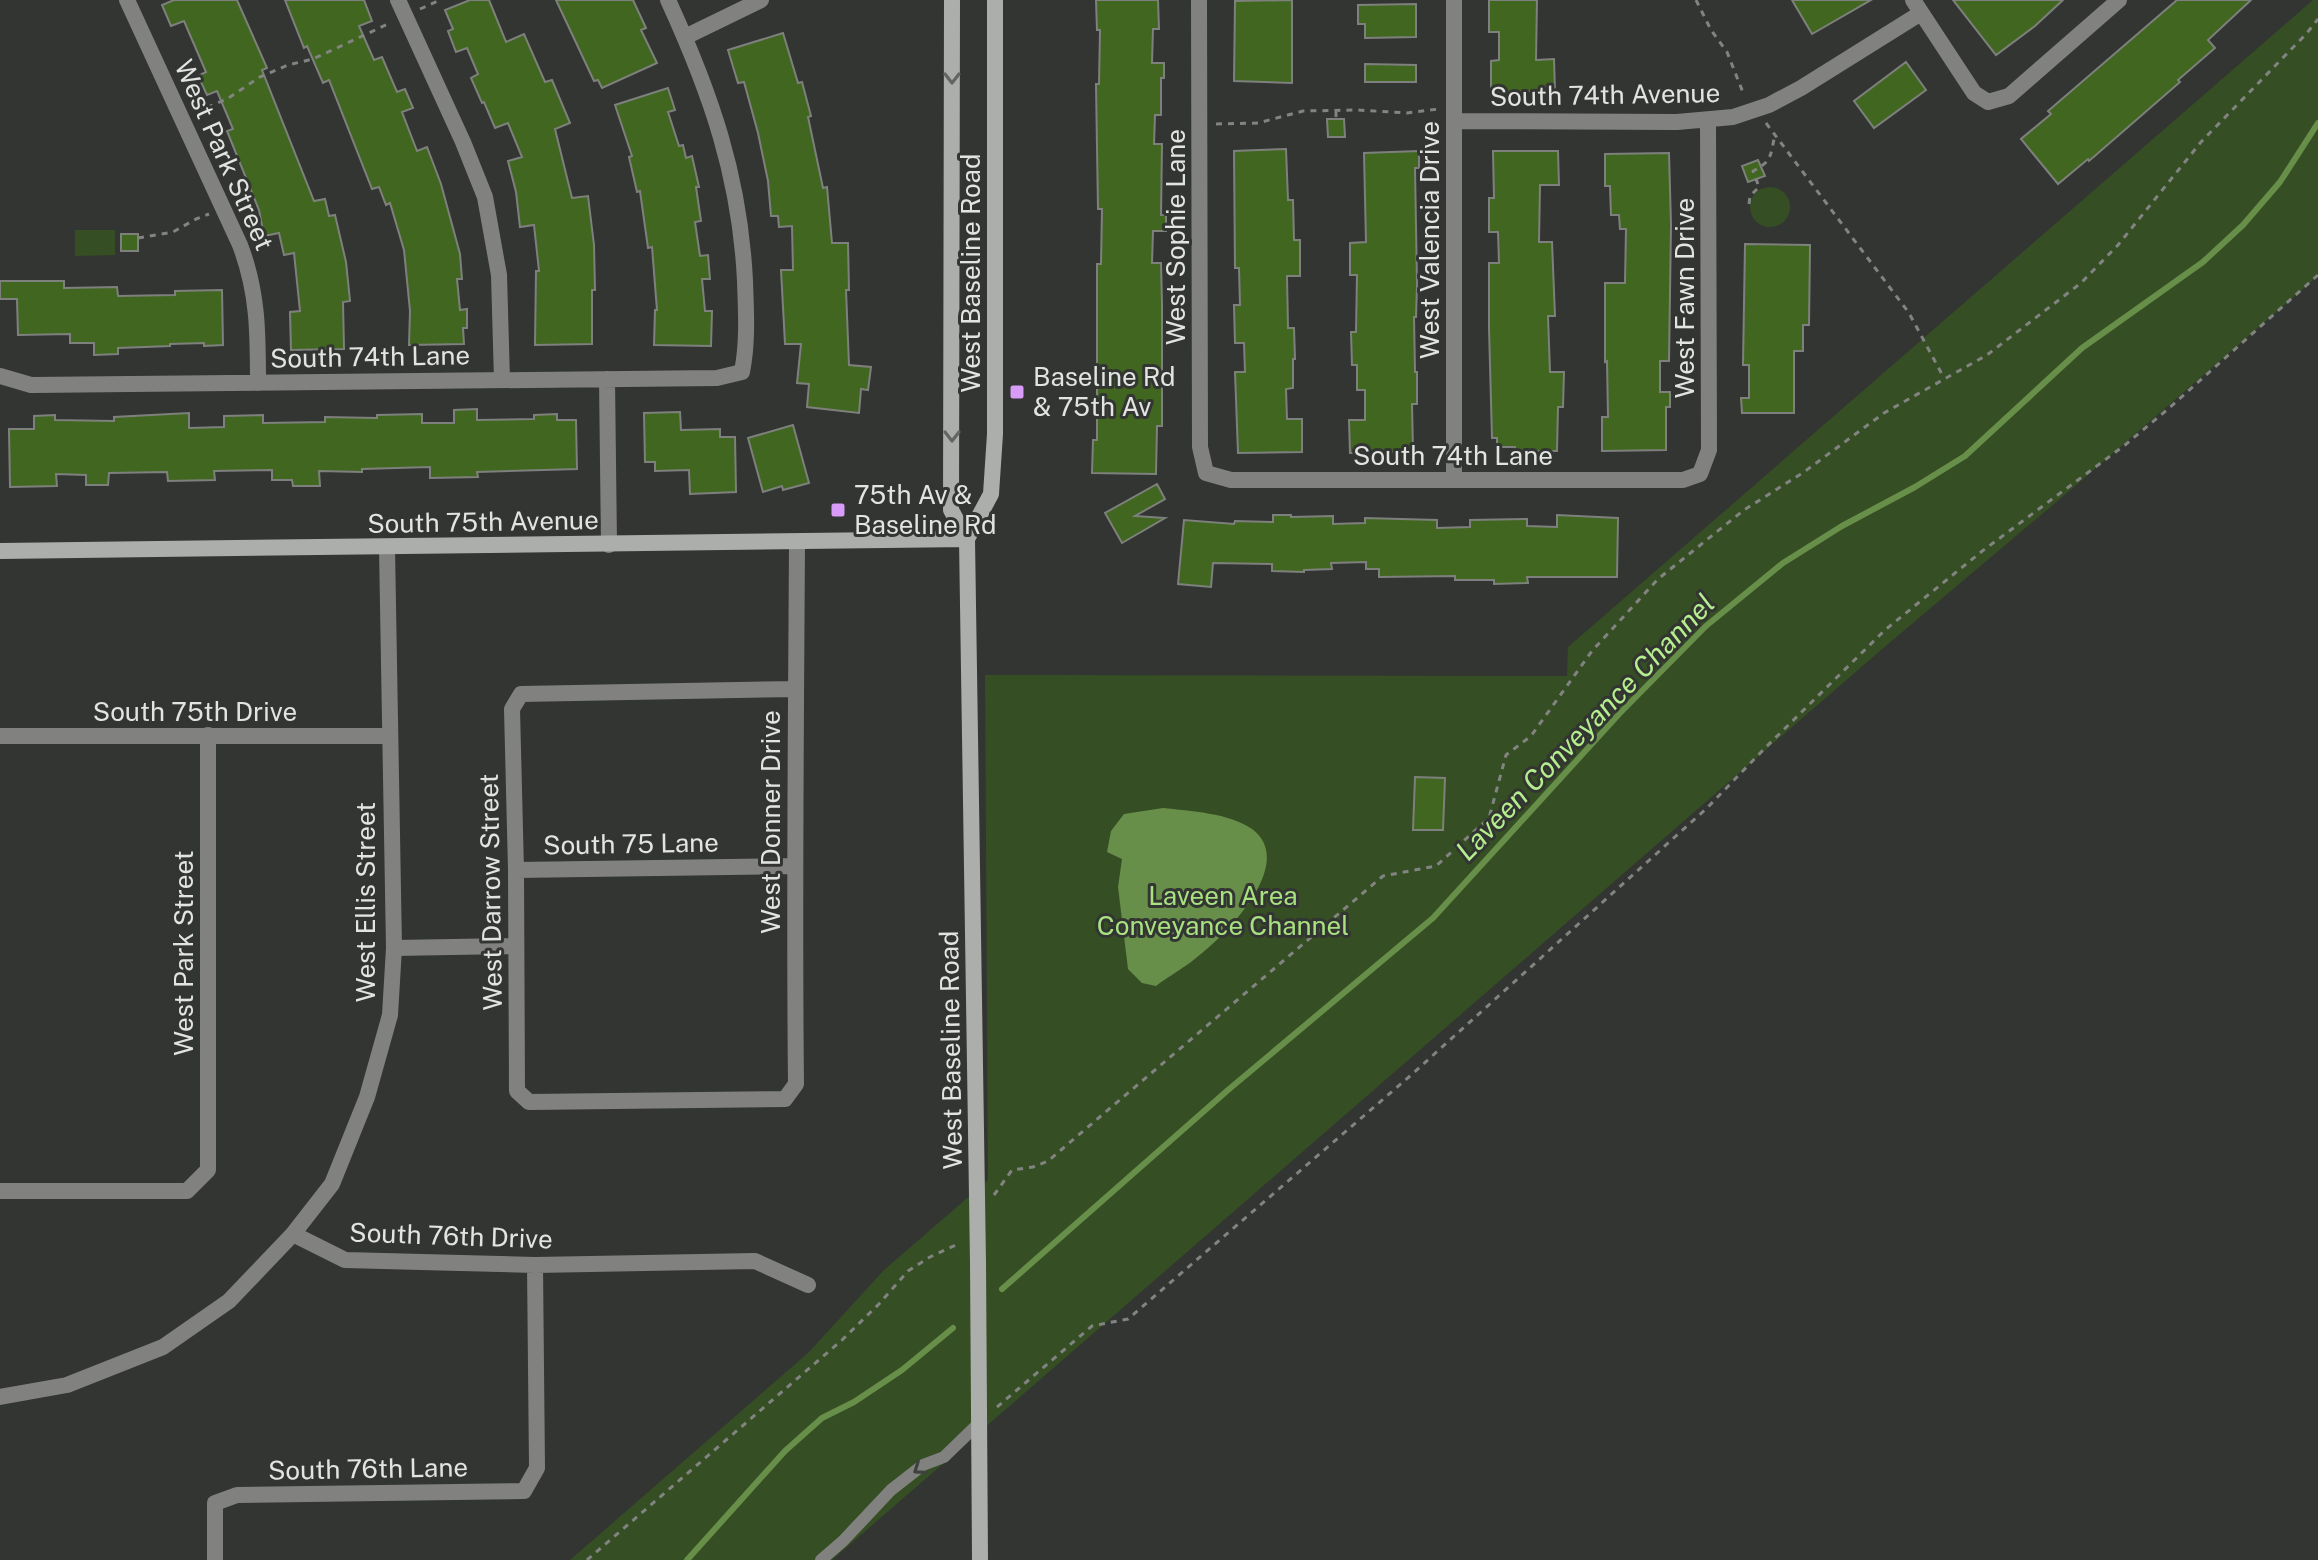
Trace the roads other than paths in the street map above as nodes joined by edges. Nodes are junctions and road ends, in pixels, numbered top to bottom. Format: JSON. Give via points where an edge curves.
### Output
{"nodes":[{"id":1,"x":127,"y":0,"type":"edge"},
{"id":2,"x":398,"y":0,"type":"edge"},
{"id":3,"x":668,"y":0,"type":"edge"},
{"id":4,"x":761,"y":0,"type":"edge"},
{"id":5,"x":952,"y":0,"type":"edge"},
{"id":6,"x":995,"y":0,"type":"edge"},
{"id":7,"x":1199,"y":0,"type":"edge"},
{"id":8,"x":1454,"y":0,"type":"edge"},
{"id":9,"x":2119,"y":0,"type":"edge"},
{"id":10,"x":1917,"y":6,"type":"edge"},
{"id":11,"x":685,"y":37,"type":"junction"},
{"id":12,"x":1454,"y":114,"type":"junction"},
{"id":13,"x":1708,"y":120,"type":"junction"},
{"id":14,"x":0,"y":376,"type":"edge"},
{"id":15,"x":607,"y":379,"type":"junction"},
{"id":16,"x":502,"y":380,"type":"junction"},
{"id":17,"x":258,"y":383,"type":"junction"},
{"id":18,"x":1206,"y":473,"type":"joint"},
{"id":19,"x":1700,"y":474,"type":"joint"},
{"id":20,"x":1454,"y":480,"type":"junction"},
{"id":21,"x":967,"y":539,"type":"junction"},
{"id":22,"x":797,"y":542,"type":"junction"},
{"id":23,"x":609,"y":545,"type":"junction"},
{"id":24,"x":387,"y":548,"type":"junction"},
{"id":25,"x":0,"y":551,"type":"edge"},
{"id":26,"x":796,"y":689,"type":"junction"},
{"id":27,"x":208,"y":735,"type":"junction"},
{"id":28,"x":0,"y":736,"type":"edge"},
{"id":29,"x":390,"y":736,"type":"junction"},
{"id":30,"x":794,"y":866,"type":"junction"},
{"id":31,"x":516,"y":870,"type":"junction"},
{"id":32,"x":516,"y":946,"type":"junction"},
{"id":33,"x":394,"y":948,"type":"junction"},
{"id":34,"x":517,"y":1091,"type":"joint"},
{"id":35,"x":0,"y":1191,"type":"edge"},
{"id":36,"x":293,"y":1234,"type":"junction"},
{"id":37,"x":535,"y":1265,"type":"junction"},
{"id":38,"x":808,"y":1285,"type":"dead end"},
{"id":39,"x":0,"y":1397,"type":"edge"},
{"id":40,"x":979,"y":1423,"type":"junction"},
{"id":41,"x":215,"y":1560,"type":"edge"},
{"id":42,"x":821,"y":1560,"type":"edge"},
{"id":43,"x":980,"y":1560,"type":"edge"}],
"edges":[{"from":1,"to":17,"type":"street","name":"West Park Street","via":[[245,258],[255,298]]},
{"from":2,"to":16,"type":"street","via":[[485,197],[499,275]]},
{"from":3,"to":11,"type":"street"},
{"from":4,"to":11,"type":"street"},
{"from":5,"to":21,"type":"main road","name":"West Baseline Road","one_way":true,"via":[[951,510]]},
{"from":6,"to":21,"type":"main road","name":"West Baseline Road","via":[[995,434],[991,494]]},
{"from":7,"to":18,"type":"street","name":"West Sophie Lane","via":[[1200,447]]},
{"from":8,"to":12,"type":"street","name":"West Valencia Drive"},
{"from":9,"to":10,"type":"street","via":[[2009,96],[1988,102],[1974,93]]},
{"from":10,"to":13,"type":"street","name":"South 74th Avenue","via":[[1801,88],[1762,108]]},
{"from":11,"to":15,"type":"street","name":"South 74th Lane","via":[[727,152],[737,201],[747,345],[742,372],[717,378]]},
{"from":12,"to":13,"type":"street","name":"South 74th Avenue"},
{"from":12,"to":20,"type":"street","name":"West Valencia Drive"},
{"from":13,"to":19,"type":"street","name":"West Fawn Drive","via":[[1709,450]]},
{"from":14,"to":17,"type":"street","name":"South 74th Lane","via":[[31,385]]},
{"from":15,"to":16,"type":"street","name":"South 74th Lane"},
{"from":15,"to":23,"type":"street"},
{"from":16,"to":17,"type":"street","name":"South 74th Lane"},
{"from":18,"to":20,"type":"street","name":"South 74th Lane","via":[[1231,480]]},
{"from":19,"to":20,"type":"street","name":"South 74th Lane","via":[[1683,480]]},
{"from":21,"to":22,"type":"main road","name":"South 75th Avenue"},
{"from":21,"to":40,"type":"main road","name":"West Baseline Road"},
{"from":22,"to":23,"type":"main road","name":"South 75th Avenue"},
{"from":22,"to":26,"type":"street","name":"West Donner Drive"},
{"from":23,"to":24,"type":"main road","name":"South 75th Avenue"},
{"from":24,"to":25,"type":"main road","name":"South 75th Avenue"},
{"from":24,"to":29,"type":"street","name":"West Ellis Street"},
{"from":26,"to":30,"type":"street","name":"West Donner Drive"},
{"from":26,"to":31,"type":"street","name":"West Darrow Street","via":[[521,694],[512,709]]},
{"from":27,"to":28,"type":"street","name":"South 75th Drive"},
{"from":27,"to":29,"type":"street","name":"South 75th Drive"},
{"from":27,"to":35,"type":"street","name":"West Park Street","via":[[208,1170],[187,1191]]},
{"from":29,"to":33,"type":"street","name":"West Ellis Street"},
{"from":30,"to":31,"type":"street","name":"South 75 Lane"},
{"from":30,"to":34,"type":"street","name":"West Donner Drive","via":[[796,1084],[785,1099],[529,1102]]},
{"from":31,"to":32,"type":"street","name":"West Darrow Street"},
{"from":32,"to":33,"type":"street"},
{"from":32,"to":34,"type":"street","name":"West Darrow Street"},
{"from":33,"to":36,"type":"street","name":"West Ellis Street","via":[[390,1015],[367,1097],[332,1184]]},
{"from":36,"to":37,"type":"street","name":"South 76th Drive","via":[[345,1260]]},
{"from":36,"to":39,"type":"street","via":[[229,1301],[163,1347],[67,1385]]},
{"from":37,"to":38,"type":"street","name":"South 76th Drive","via":[[755,1261]]},
{"from":37,"to":41,"type":"street","name":"South 76th Lane","via":[[537,1468],[524,1491],[237,1495],[215,1503]]},
{"from":40,"to":42,"type":"street","one_way":true,"via":[[944,1457],[923,1465],[891,1490]]},
{"from":40,"to":43,"type":"main road","name":"West Baseline Road"}]}
